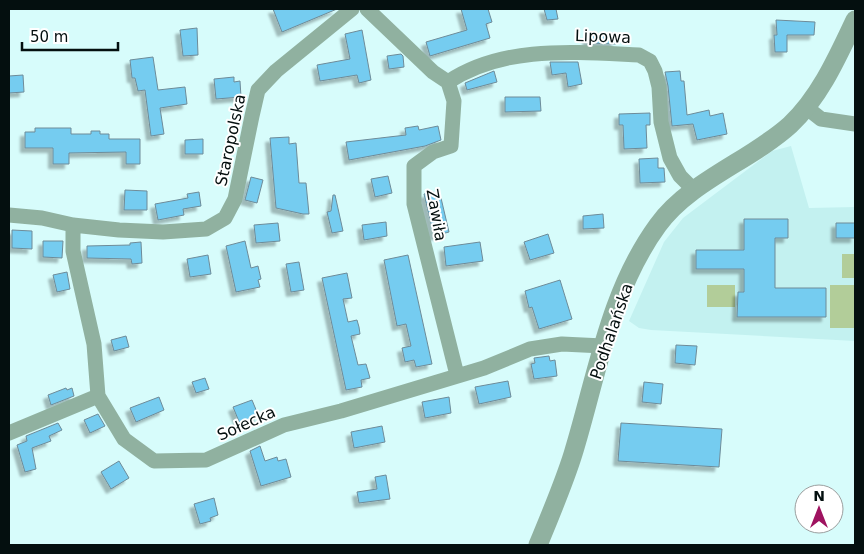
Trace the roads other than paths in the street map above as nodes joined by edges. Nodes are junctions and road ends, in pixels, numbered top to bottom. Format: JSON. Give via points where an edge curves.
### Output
{"nodes":[{"id":1,"x":352,"y":9,"type":"edge"},
{"id":2,"x":367,"y":9,"type":"edge"},
{"id":3,"x":855,"y":20,"type":"edge"},
{"id":4,"x":448,"y":82,"type":"junction"},
{"id":5,"x":807,"y":108,"type":"junction"},
{"id":6,"x":855,"y":124,"type":"edge"},
{"id":7,"x":694,"y":190,"type":"junction"},
{"id":8,"x":9,"y":215,"type":"edge"},
{"id":9,"x":73,"y":224,"type":"junction"},
{"id":10,"x":603,"y":346,"type":"junction"},
{"id":11,"x":457,"y":375,"type":"junction"},
{"id":12,"x":98,"y":396,"type":"junction"},
{"id":13,"x":9,"y":433,"type":"edge"},
{"id":14,"x":538,"y":545,"type":"edge"}],
"edges":[{"from":1,"to":9,"type":"street","name":"Staropolska","via":[[276,71],[258,90],[235,199],[225,218],[206,230],[163,232]]},
{"from":2,"to":4,"type":"street","via":[[433,72]]},
{"from":3,"to":5,"type":"street","name":"Podhalańska"},
{"from":4,"to":7,"type":"street","name":"Lipowa","via":[[494,60],[534,54],[639,55],[650,61],[655,71],[661,122],[670,158],[680,176]]},
{"from":4,"to":11,"type":"street","name":"Zawiła","via":[[454,102],[451,146],[433,152],[414,166],[414,204]]},
{"from":5,"to":6,"type":"street","via":[[821,118]]},
{"from":5,"to":7,"type":"street","name":"Podhalańska","via":[[780,133]]},
{"from":7,"to":10,"type":"street","name":"Podhalańska","via":[[665,217],[642,251],[618,297]]},
{"from":8,"to":9,"type":"street","name":"Staropolska"},
{"from":9,"to":12,"type":"street","name":"Sołecka","via":[[72,251],[94,344]]},
{"from":10,"to":11,"type":"street","name":"Sołecka","via":[[562,344],[530,349]]},
{"from":10,"to":14,"type":"street","name":"Podhalańska","via":[[572,458]]},
{"from":11,"to":12,"type":"street","name":"Sołecka","via":[[284,425],[206,460],[154,461],[124,439]]},
{"from":12,"to":13,"type":"street"}]}
